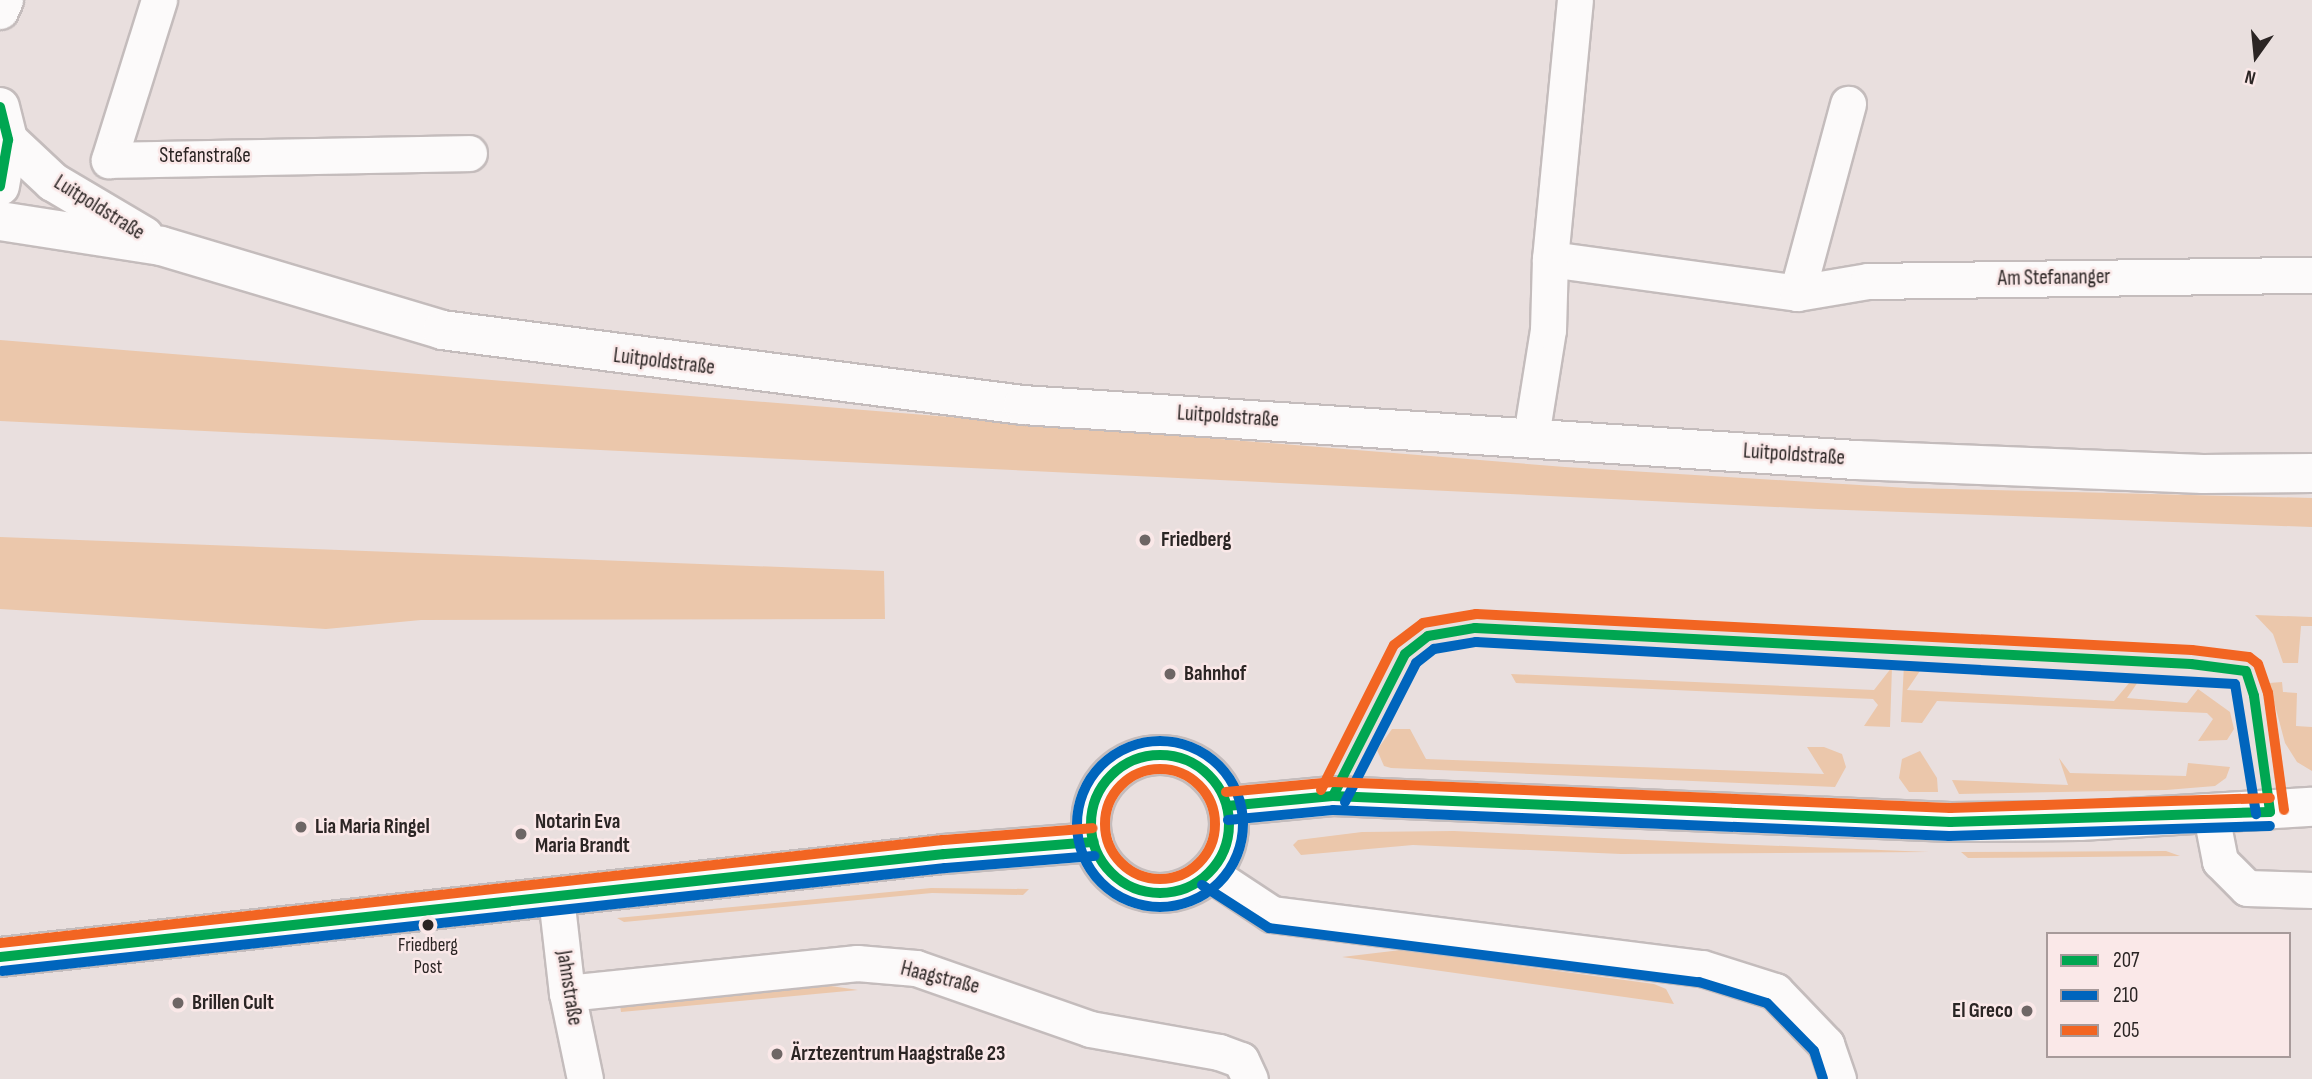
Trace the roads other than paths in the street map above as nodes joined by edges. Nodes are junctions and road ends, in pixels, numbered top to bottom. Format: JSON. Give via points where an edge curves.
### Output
{"nodes":[{"id":1,"x":5,"y":0,"type":"edge"},
{"id":2,"x":159,"y":0,"type":"edge"},
{"id":3,"x":1575,"y":0,"type":"edge"},
{"id":4,"x":0,"y":11,"type":"edge"},
{"id":5,"x":1848,"y":104,"type":"dead end"},
{"id":6,"x":4,"y":123,"type":"edge"},
{"id":7,"x":469,"y":153,"type":"dead end"},
{"id":8,"x":0,"y":186,"type":"edge"},
{"id":9,"x":0,"y":221,"type":"edge"},
{"id":10,"x":160,"y":246,"type":"junction"},
{"id":11,"x":1550,"y":259,"type":"junction"},
{"id":12,"x":2312,"y":275,"type":"edge"},
{"id":13,"x":1797,"y":292,"type":"junction"},
{"id":14,"x":1531,"y":436,"type":"junction"},
{"id":15,"x":2312,"y":473,"type":"edge"},
{"id":16,"x":1227,"y":806,"type":"junction"},
{"id":17,"x":2312,"y":807,"type":"edge"},
{"id":18,"x":2211,"y":815,"type":"junction"},
{"id":19,"x":1094,"y":842,"type":"junction"},
{"id":20,"x":1210,"y":873,"type":"junction"},
{"id":21,"x":2312,"y":890,"type":"edge"},
{"id":22,"x":556,"y":897,"type":"junction"},
{"id":23,"x":0,"y":957,"type":"edge"},
{"id":24,"x":567,"y":993,"type":"junction"},
{"id":25,"x":585,"y":1079,"type":"edge"},
{"id":26,"x":1251,"y":1079,"type":"edge"},
{"id":27,"x":1838,"y":1079,"type":"edge"}],
"edges":[{"from":1,"to":4,"type":"street"},
{"from":2,"to":7,"type":"street","name":"Stefanstraße","via":[[109,160]]},
{"from":3,"to":11,"type":"street"},
{"from":5,"to":13,"type":"street"},
{"from":6,"to":8,"type":"street"},
{"from":6,"to":10,"type":"street","name":"Luitpoldstraße","via":[[53,183]]},
{"from":9,"to":10,"type":"street","name":"Luitpoldstraße"},
{"from":10,"to":14,"type":"street","name":"Luitpoldstraße","via":[[442,330],[606,355],[1023,405]]},
{"from":11,"to":13,"type":"street","name":"Am Stefananger"},
{"from":11,"to":14,"type":"street","via":[[1548,330]]},
{"from":12,"to":13,"type":"street","name":"Am Stefananger","via":[[1868,281]]},
{"from":14,"to":15,"type":"street","name":"Luitpoldstraße","via":[[1856,460],[2203,474]]},
{"from":16,"to":18,"type":"street","via":[[1333,796],[1950,822]]},
{"from":16,"to":19,"type":"street","via":[[1213,779],[1196,765],[1164,755],[1141,758],[1120,767],[1098,794],[1091,815]]},
{"from":16,"to":20,"type":"street","via":[[1229,836]]},
{"from":17,"to":18,"type":"street"},
{"from":18,"to":21,"type":"street","via":[[2220,861],[2246,888]]},
{"from":19,"to":20,"type":"street","via":[[1115,877],[1143,892],[1184,890]]},
{"from":19,"to":22,"type":"street"},
{"from":20,"to":27,"type":"street","via":[[1272,914],[1702,968],[1774,991],[1826,1044]]},
{"from":22,"to":23,"type":"street"},
{"from":22,"to":24,"type":"street","name":"Jahnstraße"},
{"from":24,"to":25,"type":"street","name":"Jahnstraße"},
{"from":24,"to":26,"type":"street","name":"Haagstraße","via":[[857,963],[916,968],[1090,1029],[1219,1052],[1241,1060]]}]}
